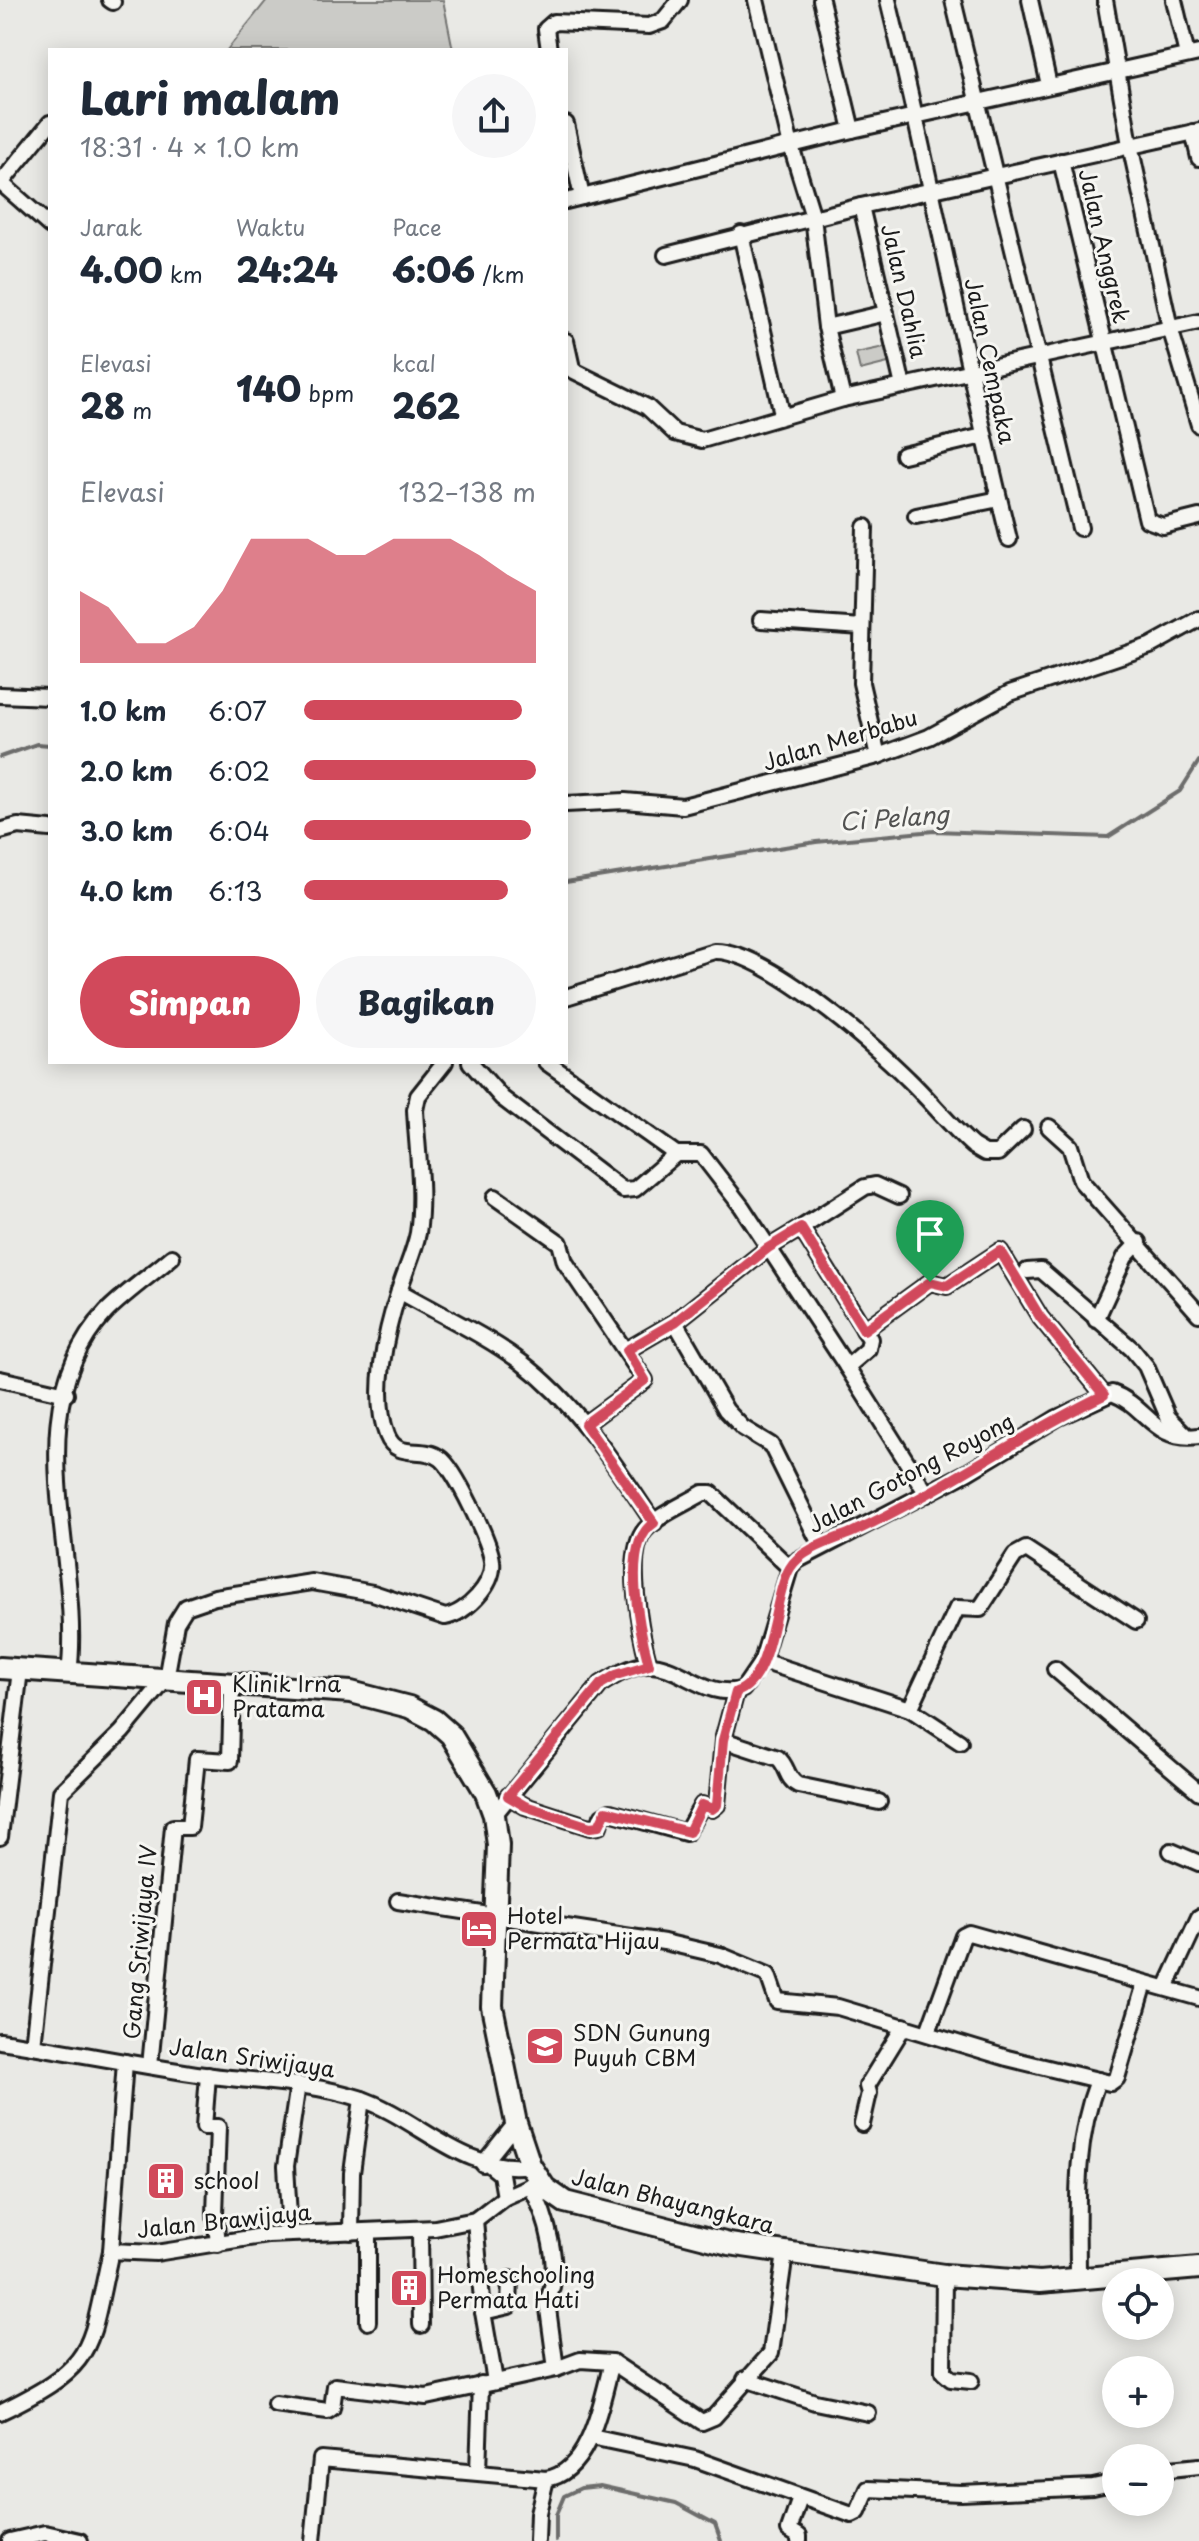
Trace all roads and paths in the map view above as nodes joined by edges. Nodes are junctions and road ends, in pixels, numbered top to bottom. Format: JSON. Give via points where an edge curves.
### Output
{"nodes":[{"id":1,"x":680,"y":0,"type":"edge"},
{"id":2,"x":756,"y":0,"type":"edge"},
{"id":3,"x":821,"y":0,"type":"edge"},
{"id":4,"x":888,"y":0,"type":"edge"},
{"id":5,"x":953,"y":0,"type":"edge"},
{"id":6,"x":1030,"y":0,"type":"edge"},
{"id":7,"x":1105,"y":0,"type":"edge"},
{"id":8,"x":1174,"y":0,"type":"edge"},
{"id":9,"x":549,"y":48,"type":"edge"},
{"id":10,"x":1193,"y":54,"type":"edge"},
{"id":11,"x":1117,"y":70,"type":"junction"},
{"id":12,"x":1049,"y":85,"type":"junction"},
{"id":13,"x":978,"y":102,"type":"junction"},
{"id":14,"x":917,"y":116,"type":"junction"},
{"id":15,"x":48,"y":125,"type":"edge"},
{"id":16,"x":852,"y":130,"type":"junction"},
{"id":17,"x":1196,"y":131,"type":"edge"},
{"id":18,"x":568,"y":136,"type":"edge"},
{"id":19,"x":1130,"y":145,"type":"junction"},
{"id":20,"x":791,"y":146,"type":"junction"},
{"id":21,"x":1199,"y":158,"type":"edge"},
{"id":22,"x":1061,"y":161,"type":"junction"},
{"id":23,"x":996,"y":177,"type":"junction"},
{"id":24,"x":0,"y":183,"type":"edge"},
{"id":25,"x":932,"y":191,"type":"junction"},
{"id":26,"x":582,"y":197,"type":"junction"},
{"id":27,"x":568,"y":200,"type":"edge"},
{"id":28,"x":861,"y":206,"type":"junction"},
{"id":29,"x":813,"y":217,"type":"junction"},
{"id":30,"x":48,"y":224,"type":"edge"},
{"id":31,"x":741,"y":234,"type":"junction"},
{"id":32,"x":666,"y":255,"type":"dead end"},
{"id":33,"x":886,"y":313,"type":"junction"},
{"id":34,"x":1199,"y":322,"type":"edge"},
{"id":35,"x":826,"y":327,"type":"junction"},
{"id":36,"x":1170,"y":328,"type":"junction"},
{"id":37,"x":1104,"y":341,"type":"junction"},
{"id":38,"x":1039,"y":356,"type":"junction"},
{"id":39,"x":569,"y":368,"type":"edge"},
{"id":40,"x":969,"y":372,"type":"junction"},
{"id":41,"x":903,"y":386,"type":"junction"},
{"id":42,"x":843,"y":399,"type":"junction"},
{"id":43,"x":782,"y":414,"type":"junction"},
{"id":44,"x":1199,"y":425,"type":"edge"},
{"id":45,"x":983,"y":436,"type":"junction"},
{"id":46,"x":903,"y":455,"type":"dead end"},
{"id":47,"x":999,"y":499,"type":"junction"},
{"id":48,"x":916,"y":516,"type":"dead end"},
{"id":49,"x":1199,"y":517,"type":"edge"},
{"id":50,"x":865,"y":527,"type":"dead end"},
{"id":51,"x":1080,"y":528,"type":"dead end"},
{"id":52,"x":1009,"y":539,"type":"dead end"},
{"id":53,"x":1199,"y":619,"type":"edge"},
{"id":54,"x":761,"y":620,"type":"dead end"},
{"id":55,"x":862,"y":627,"type":"junction"},
{"id":56,"x":0,"y":695,"type":"edge"},
{"id":57,"x":48,"y":697,"type":"edge"},
{"id":58,"x":878,"y":756,"type":"junction"},
{"id":59,"x":568,"y":804,"type":"edge"},
{"id":60,"x":48,"y":829,"type":"edge"},
{"id":61,"x":0,"y":831,"type":"edge"},
{"id":62,"x":568,"y":996,"type":"edge"},
{"id":63,"x":443,"y":1064,"type":"edge"},
{"id":64,"x":549,"y":1064,"type":"edge"},
{"id":65,"x":474,"y":1066,"type":"edge"},
{"id":66,"x":1049,"y":1127,"type":"dead end"},
{"id":67,"x":1023,"y":1129,"type":"dead end"},
{"id":68,"x":676,"y":1154,"type":"junction"},
{"id":69,"x":899,"y":1196,"type":"dead end"},
{"id":70,"x":495,"y":1197,"type":"dead end"},
{"id":71,"x":801,"y":1228,"type":"junction"},
{"id":72,"x":1139,"y":1242,"type":"junction"},
{"id":73,"x":768,"y":1248,"type":"junction"},
{"id":74,"x":172,"y":1257,"type":"dead end"},
{"id":75,"x":1027,"y":1271,"type":"dead end"},
{"id":76,"x":399,"y":1291,"type":"junction"},
{"id":77,"x":1199,"y":1314,"type":"edge"},
{"id":78,"x":1096,"y":1320,"type":"junction"},
{"id":79,"x":675,"y":1322,"type":"junction"},
{"id":80,"x":864,"y":1330,"type":"junction"},
{"id":81,"x":627,"y":1350,"type":"junction"},
{"id":82,"x":847,"y":1367,"type":"junction"},
{"id":83,"x":0,"y":1379,"type":"edge"},
{"id":84,"x":66,"y":1394,"type":"junction"},
{"id":85,"x":1104,"y":1395,"type":"junction"},
{"id":86,"x":585,"y":1424,"type":"junction"},
{"id":87,"x":1192,"y":1435,"type":"edge"},
{"id":88,"x":927,"y":1494,"type":"junction"},
{"id":89,"x":654,"y":1523,"type":"junction"},
{"id":90,"x":821,"y":1546,"type":"junction"},
{"id":91,"x":790,"y":1568,"type":"junction"},
{"id":92,"x":1136,"y":1621,"type":"dead end"},
{"id":93,"x":762,"y":1661,"type":"junction"},
{"id":94,"x":649,"y":1665,"type":"junction"},
{"id":95,"x":10,"y":1669,"type":"edge"},
{"id":96,"x":1055,"y":1669,"type":"dead end"},
{"id":97,"x":69,"y":1674,"type":"junction"},
{"id":98,"x":166,"y":1679,"type":"junction"},
{"id":99,"x":232,"y":1683,"type":"junction"},
{"id":100,"x":736,"y":1692,"type":"junction"},
{"id":101,"x":910,"y":1709,"type":"junction"},
{"id":102,"x":723,"y":1740,"type":"junction"},
{"id":103,"x":960,"y":1742,"type":"dead end"},
{"id":104,"x":1199,"y":1792,"type":"edge"},
{"id":105,"x":508,"y":1796,"type":"junction"},
{"id":106,"x":879,"y":1802,"type":"dead end"},
{"id":107,"x":494,"y":1815,"type":"junction"},
{"id":108,"x":0,"y":1837,"type":"edge"},
{"id":109,"x":1171,"y":1851,"type":"dead end"},
{"id":110,"x":1199,"y":1863,"type":"edge"},
{"id":111,"x":398,"y":1901,"type":"dead end"},
{"id":112,"x":496,"y":1915,"type":"junction"},
{"id":113,"x":1199,"y":1917,"type":"edge"},
{"id":114,"x":1145,"y":1983,"type":"junction"},
{"id":115,"x":1166,"y":1988,"type":"junction"},
{"id":116,"x":1199,"y":1998,"type":"edge"},
{"id":117,"x":904,"y":2026,"type":"junction"},
{"id":118,"x":928,"y":2032,"type":"junction"},
{"id":119,"x":0,"y":2041,"type":"edge"},
{"id":120,"x":33,"y":2046,"type":"junction"},
{"id":121,"x":125,"y":2062,"type":"junction"},
{"id":122,"x":150,"y":2066,"type":"junction"},
{"id":123,"x":208,"y":2075,"type":"junction"},
{"id":124,"x":1098,"y":2080,"type":"junction"},
{"id":125,"x":298,"y":2084,"type":"junction"},
{"id":126,"x":362,"y":2099,"type":"junction"},
{"id":127,"x":516,"y":2123,"type":"junction"},
{"id":128,"x":862,"y":2124,"type":"dead end"},
{"id":129,"x":487,"y":2165,"type":"junction"},
{"id":130,"x":534,"y":2177,"type":"junction"},
{"id":131,"x":505,"y":2197,"type":"junction"},
{"id":132,"x":475,"y":2220,"type":"junction"},
{"id":133,"x":420,"y":2230,"type":"junction"},
{"id":134,"x":368,"y":2231,"type":"junction"},
{"id":135,"x":351,"y":2232,"type":"junction"},
{"id":136,"x":290,"y":2233,"type":"junction"},
{"id":137,"x":218,"y":2244,"type":"junction"},
{"id":138,"x":111,"y":2251,"type":"junction"},
{"id":139,"x":785,"y":2253,"type":"junction"},
{"id":140,"x":1199,"y":2268,"type":"edge"},
{"id":141,"x":944,"y":2275,"type":"junction"},
{"id":142,"x":510,"y":2279,"type":"dead end"},
{"id":143,"x":1078,"y":2279,"type":"junction"},
{"id":144,"x":483,"y":2312,"type":"junction"},
{"id":145,"x":368,"y":2322,"type":"dead end"},
{"id":146,"x":421,"y":2325,"type":"dead end"},
{"id":147,"x":612,"y":2362,"type":"junction"},
{"id":148,"x":556,"y":2369,"type":"junction"},
{"id":149,"x":745,"y":2379,"type":"junction"},
{"id":150,"x":971,"y":2381,"type":"dead end"},
{"id":151,"x":488,"y":2382,"type":"junction"},
{"id":152,"x":275,"y":2404,"type":"dead end"},
{"id":153,"x":0,"y":2412,"type":"edge"},
{"id":154,"x":868,"y":2413,"type":"dead end"},
{"id":155,"x":591,"y":2437,"type":"junction"},
{"id":156,"x":1199,"y":2466,"type":"edge"},
{"id":157,"x":1174,"y":2469,"type":"edge"},
{"id":158,"x":478,"y":2471,"type":"junction"},
{"id":159,"x":546,"y":2479,"type":"junction"},
{"id":160,"x":1102,"y":2485,"type":"edge"},
{"id":161,"x":800,"y":2498,"type":"junction"},
{"id":162,"x":10,"y":2541,"type":"edge"},
{"id":163,"x":80,"y":2541,"type":"edge"},
{"id":164,"x":313,"y":2541,"type":"edge"},
{"id":165,"x":537,"y":2541,"type":"edge"},
{"id":166,"x":799,"y":2541,"type":"edge"}],
"edges":[{"from":1,"to":9,"type":"street","via":[[663,21],[649,26],[565,21],[549,25]]},
{"from":2,"to":20,"type":"street"},
{"from":3,"to":16,"type":"street"},
{"from":4,"to":14,"type":"street","name":"Jalan Cempaka"},
{"from":5,"to":13,"type":"street"},
{"from":6,"to":12,"type":"street"},
{"from":7,"to":11,"type":"street"},
{"from":8,"to":10,"type":"street"},
{"from":10,"to":11,"type":"street"},
{"from":11,"to":12,"type":"street"},
{"from":11,"to":19,"type":"street"},
{"from":12,"to":13,"type":"street"},
{"from":13,"to":14,"type":"street"},
{"from":13,"to":23,"type":"street"},
{"from":14,"to":16,"type":"street"},
{"from":14,"to":25,"type":"street","name":"Jalan Cempaka"},
{"from":15,"to":24,"type":"street"},
{"from":16,"to":20,"type":"street"},
{"from":17,"to":19,"type":"street"},
{"from":17,"to":21,"type":"street"},
{"from":18,"to":26,"type":"street"},
{"from":19,"to":22,"type":"street"},
{"from":19,"to":36,"type":"street"},
{"from":20,"to":26,"type":"street"},
{"from":20,"to":29,"type":"street"},
{"from":22,"to":23,"type":"street"},
{"from":22,"to":37,"type":"street","name":"Jalan Anggrek"},
{"from":23,"to":25,"type":"street"},
{"from":23,"to":38,"type":"street"},
{"from":24,"to":30,"type":"street"},
{"from":25,"to":28,"type":"street"},
{"from":25,"to":40,"type":"street","name":"Jalan Cempaka"},
{"from":26,"to":27,"type":"street"},
{"from":28,"to":29,"type":"street"},
{"from":28,"to":33,"type":"street","name":"Jalan Dahlia"},
{"from":29,"to":31,"type":"street"},
{"from":29,"to":35,"type":"street"},
{"from":31,"to":32,"type":"street"},
{"from":31,"to":43,"type":"street"},
{"from":33,"to":35,"type":"street"},
{"from":33,"to":41,"type":"street","name":"Jalan Dahlia"},
{"from":34,"to":36,"type":"street"},
{"from":35,"to":42,"type":"street"},
{"from":36,"to":37,"type":"street"},
{"from":36,"to":44,"type":"street"},
{"from":37,"to":38,"type":"street"},
{"from":37,"to":49,"type":"street","name":"Jalan Anggrek","via":[[1147,520],[1163,526]]},
{"from":38,"to":40,"type":"street"},
{"from":38,"to":51,"type":"street"},
{"from":39,"to":43,"type":"street","via":[[647,407],[687,437],[720,436]]},
{"from":40,"to":41,"type":"street"},
{"from":40,"to":45,"type":"street","name":"Jalan Cempaka"},
{"from":41,"to":42,"type":"street"},
{"from":42,"to":43,"type":"street"},
{"from":45,"to":46,"type":"street"},
{"from":45,"to":47,"type":"street","name":"Jalan Cempaka"},
{"from":47,"to":48,"type":"street"},
{"from":47,"to":52,"type":"street","name":"Jalan Cempaka"},
{"from":50,"to":55,"type":"street"},
{"from":53,"to":58,"type":"street","name":"Jalan Merbabu","via":[[1150,646],[1010,693],[929,737]]},
{"from":54,"to":55,"type":"street"},
{"from":55,"to":58,"type":"street","via":[[861,683]]},
{"from":56,"to":57,"type":"street"},
{"from":58,"to":59,"type":"street","name":"Jalan Merbabu","via":[[683,806]]},
{"from":60,"to":61,"type":"street","via":[[18,826]]},
{"from":62,"to":67,"type":"street","via":[[714,951],[738,954],[763,965],[869,1044],[973,1146],[998,1153]]},
{"from":63,"to":76,"type":"street","via":[[418,1096],[415,1110],[418,1232]]},
{"from":64,"to":68,"type":"street"},
{"from":65,"to":68,"type":"street","via":[[502,1098],[623,1190],[635,1189]]},
{"from":66,"to":72,"type":"street","via":[[1070,1146],[1081,1181]]},
{"from":68,"to":73,"type":"street","via":[[695,1152],[708,1160]]},
{"from":69,"to":71,"type":"street","via":[[875,1185],[865,1187]]},
{"from":70,"to":81,"type":"street","via":[[560,1243],[565,1262]]},
{"from":71,"to":73,"type":"street"},
{"from":71,"to":80,"type":"street"},
{"from":72,"to":77,"type":"street"},
{"from":72,"to":78,"type":"street","via":[[1125,1257]]},
{"from":73,"to":79,"type":"street"},
{"from":73,"to":82,"type":"street"},
{"from":74,"to":84,"type":"street","via":[[106,1312],[75,1360]]},
{"from":75,"to":78,"type":"street","via":[[1041,1270]]},
{"from":76,"to":86,"type":"street","via":[[522,1362]]},
{"from":76,"to":98,"type":"street","via":[[381,1389],[387,1434],[400,1451],[431,1454],[446,1464],[490,1553],[492,1571],[472,1603],[456,1616],[312,1582],[196,1601],[176,1623]]},
{"from":78,"to":87,"type":"street","via":[[1122,1338],[1146,1366],[1168,1417]]},
{"from":79,"to":81,"type":"street"},
{"from":79,"to":90,"type":"street","via":[[726,1410],[771,1445]]},
{"from":80,"to":82,"type":"street","via":[[870,1344]]},
{"from":80,"to":85,"type":"street","via":[[930,1282],[947,1286],[1000,1251],[1040,1317]]},
{"from":81,"to":86,"type":"street","via":[[645,1380]]},
{"from":82,"to":88,"type":"street"},
{"from":83,"to":84,"type":"street"},
{"from":84,"to":97,"type":"street","via":[[57,1471],[73,1630]]},
{"from":85,"to":87,"type":"street","via":[[1122,1398],[1164,1434]]},
{"from":85,"to":88,"type":"street","name":"Jalan Gotong Royong"},
{"from":86,"to":89,"type":"street"},
{"from":88,"to":90,"type":"street","name":"Jalan Gotong Royong"},
{"from":89,"to":91,"type":"street","via":[[711,1493]]},
{"from":89,"to":94,"type":"street","via":[[641,1535],[637,1570],[637,1619]]},
{"from":90,"to":91,"type":"street","name":"Jalan Gotong Royong"},
{"from":91,"to":93,"type":"street"},
{"from":92,"to":101,"type":"street","via":[[1022,1549],[980,1609],[957,1608]]},
{"from":93,"to":100,"type":"street","via":[[749,1685]]},
{"from":93,"to":101,"type":"street"},
{"from":94,"to":100,"type":"street","via":[[721,1692]]},
{"from":94,"to":105,"type":"street","via":[[601,1684]]},
{"from":95,"to":97,"type":"highway"},
{"from":95,"to":108,"type":"street"},
{"from":96,"to":104,"type":"street"},
{"from":97,"to":98,"type":"highway"},
{"from":98,"to":99,"type":"highway"},
{"from":98,"to":120,"type":"street","via":[[61,1792]]},
{"from":99,"to":107,"type":"highway","via":[[351,1692],[409,1707],[451,1735]]},
{"from":99,"to":122,"type":"street","name":"Gang Sriwijaya IV","via":[[230,1761],[197,1759],[190,1827],[173,1827]]},
{"from":100,"to":102,"type":"street"},
{"from":101,"to":103,"type":"street"},
{"from":102,"to":105,"type":"street","via":[[717,1805],[702,1805],[686,1833],[606,1811],[599,1826],[590,1827]]},
{"from":102,"to":106,"type":"street","via":[[778,1758],[798,1785]]},
{"from":105,"to":107,"type":"street"},
{"from":107,"to":112,"type":"highway"},
{"from":109,"to":110,"type":"street"},
{"from":111,"to":112,"type":"street"},
{"from":112,"to":117,"type":"street","via":[[720,1955],[768,1975],[777,2001],[838,2007]]},
{"from":112,"to":127,"type":"highway","via":[[492,2006]]},
{"from":113,"to":115,"type":"street"},
{"from":114,"to":115,"type":"street"},
{"from":114,"to":118,"type":"street","via":[[969,1933],[963,1936]]},
{"from":114,"to":124,"type":"street","via":[[1117,2078],[1110,2083]]},
{"from":115,"to":116,"type":"street"},
{"from":117,"to":118,"type":"street"},
{"from":117,"to":128,"type":"street","via":[[867,2086]]},
{"from":118,"to":124,"type":"street"},
{"from":119,"to":120,"type":"street","name":"Jalan Sriwijaya"},
{"from":120,"to":121,"type":"street","name":"Jalan Sriwijaya"},
{"from":121,"to":122,"type":"street","name":"Jalan Sriwijaya"},
{"from":121,"to":138,"type":"street"},
{"from":122,"to":123,"type":"street","name":"Jalan Sriwijaya"},
{"from":123,"to":125,"type":"street","name":"Jalan Sriwijaya"},
{"from":123,"to":137,"type":"street","via":[[204,2127],[218,2127]]},
{"from":124,"to":143,"type":"street","via":[[1077,2166]]},
{"from":125,"to":126,"type":"street","name":"Jalan Sriwijaya"},
{"from":125,"to":136,"type":"street","via":[[286,2166]]},
{"from":126,"to":129,"type":"street","name":"Jalan Sriwijaya"},
{"from":126,"to":135,"type":"street"},
{"from":127,"to":129,"type":"street"},
{"from":127,"to":130,"type":"highway"},
{"from":129,"to":130,"type":"street"},
{"from":129,"to":131,"type":"street","via":[[501,2174]]},
{"from":130,"to":131,"type":"street","name":"Jalan Brawijaya"},
{"from":130,"to":139,"type":"highway","name":"Jalan Bhayangkara","via":[[554,2196],[581,2208]]},
{"from":130,"to":148,"type":"street","via":[[552,2265],[547,2301]]},
{"from":131,"to":132,"type":"street","name":"Jalan Brawijaya"},
{"from":132,"to":133,"type":"street","name":"Jalan Brawijaya"},
{"from":132,"to":144,"type":"street"},
{"from":133,"to":134,"type":"street","name":"Jalan Brawijaya"},
{"from":133,"to":146,"type":"street"},
{"from":134,"to":135,"type":"street","name":"Jalan Brawijaya"},
{"from":134,"to":145,"type":"street"},
{"from":135,"to":136,"type":"street","name":"Jalan Brawijaya"},
{"from":136,"to":137,"type":"street","name":"Jalan Brawijaya"},
{"from":137,"to":138,"type":"street","name":"Jalan Brawijaya","via":[[156,2253]]},
{"from":138,"to":153,"type":"street","name":"Jalan Brawijaya","via":[[94,2330],[82,2359],[60,2381]]},
{"from":139,"to":141,"type":"highway","name":"Jalan Bhayangkara"},
{"from":139,"to":149,"type":"street","via":[[771,2353]]},
{"from":140,"to":143,"type":"highway","name":"Jalan Bhayangkara"},
{"from":141,"to":143,"type":"highway","name":"Jalan Bhayangkara","via":[[1040,2282]]},
{"from":141,"to":150,"type":"street","via":[[943,2372],[947,2378]]},
{"from":142,"to":144,"type":"street","via":[[509,2306]]},
{"from":144,"to":151,"type":"street"},
{"from":147,"to":148,"type":"street","via":[[580,2360]]},
{"from":147,"to":149,"type":"street","via":[[702,2422],[719,2413]]},
{"from":147,"to":155,"type":"street"},
{"from":148,"to":151,"type":"street"},
{"from":149,"to":154,"type":"street"},
{"from":151,"to":152,"type":"street","via":[[426,2397],[335,2386],[328,2411]]},
{"from":151,"to":158,"type":"street"},
{"from":155,"to":159,"type":"street","via":[[563,2475]]},
{"from":155,"to":161,"type":"street","via":[[695,2459]]},
{"from":156,"to":157,"type":"street"},
{"from":158,"to":159,"type":"street"},
{"from":158,"to":164,"type":"street","via":[[321,2459]]},
{"from":159,"to":165,"type":"street"},
{"from":160,"to":161,"type":"street","via":[[961,2493],[868,2489],[855,2515]]},
{"from":161,"to":166,"type":"street","via":[[789,2530]]},
{"from":162,"to":163,"type":"street","via":[[45,2533]]}]}
